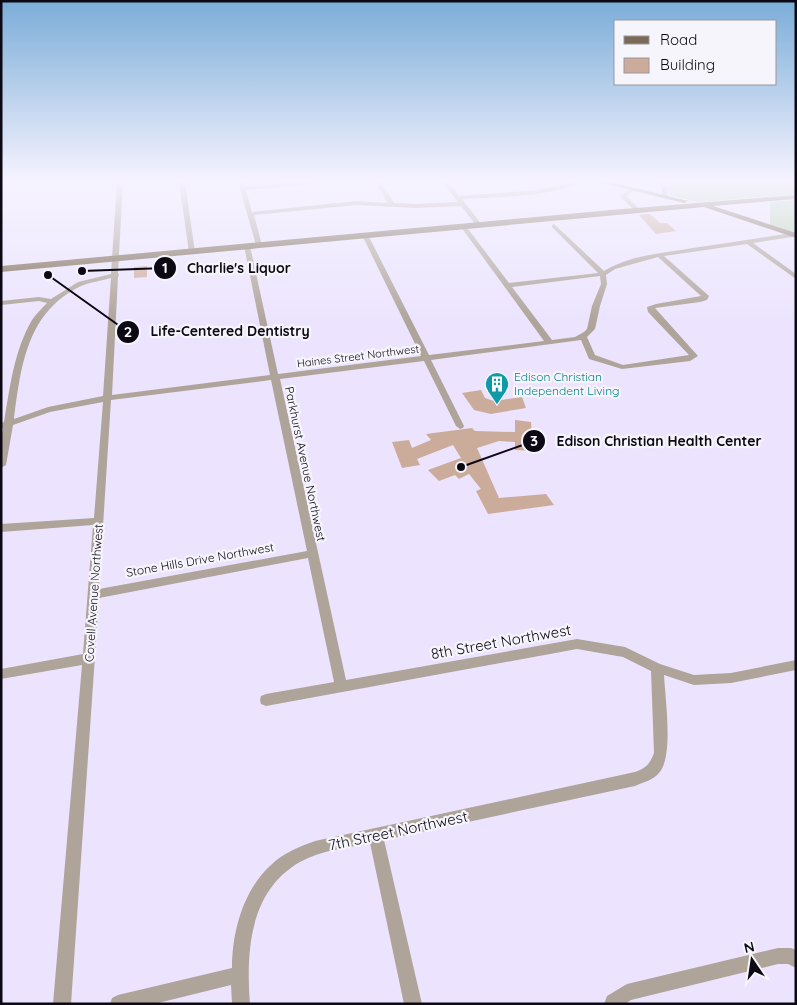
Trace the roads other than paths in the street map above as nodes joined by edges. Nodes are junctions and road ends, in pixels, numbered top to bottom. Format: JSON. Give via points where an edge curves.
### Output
{"nodes":[{"id":1,"x":118,"y":229,"type":"edge"},
{"id":2,"x":189,"y":229,"type":"edge"},
{"id":3,"x":254,"y":229,"type":"edge"},
{"id":4,"x":431,"y":229,"type":"edge"},
{"id":5,"x":465,"y":229,"type":"edge"},
{"id":6,"x":557,"y":229,"type":"edge"},
{"id":7,"x":775,"y":229,"type":"edge"},
{"id":8,"x":365,"y":235,"type":"junction"},
{"id":9,"x":794,"y":235,"type":"edge"},
{"id":10,"x":747,"y":241,"type":"junction"},
{"id":11,"x":259,"y":245,"type":"junction"},
{"id":12,"x":247,"y":246,"type":"junction"},
{"id":13,"x":192,"y":252,"type":"junction"},
{"id":14,"x":659,"y":256,"type":"junction"},
{"id":15,"x":116,"y":259,"type":"junction"},
{"id":16,"x":1,"y":269,"type":"edge"},
{"id":17,"x":603,"y":274,"type":"junction"},
{"id":18,"x":116,"y":275,"type":"junction"},
{"id":19,"x":796,"y":277,"type":"edge"},
{"id":20,"x":507,"y":285,"type":"junction"},
{"id":21,"x":51,"y":301,"type":"junction"},
{"id":22,"x":1,"y":303,"type":"edge"},
{"id":23,"x":583,"y":336,"type":"junction"},
{"id":24,"x":550,"y":343,"type":"junction"},
{"id":25,"x":427,"y":359,"type":"junction"},
{"id":26,"x":275,"y":378,"type":"junction"},
{"id":27,"x":108,"y":398,"type":"junction"},
{"id":28,"x":4,"y":424,"type":"edge"},
{"id":29,"x":460,"y":426,"type":"dead end"},
{"id":30,"x":1,"y":465,"type":"edge"},
{"id":31,"x":99,"y":521,"type":"junction"},
{"id":32,"x":1,"y":528,"type":"edge"},
{"id":33,"x":312,"y":554,"type":"junction"},
{"id":34,"x":94,"y":594,"type":"junction"},
{"id":35,"x":89,"y":658,"type":"junction"},
{"id":36,"x":796,"y":665,"type":"edge"},
{"id":37,"x":657,"y":668,"type":"junction"},
{"id":38,"x":1,"y":674,"type":"edge"},
{"id":39,"x":341,"y":686,"type":"junction"},
{"id":40,"x":266,"y":700,"type":"dead end"},
{"id":41,"x":376,"y":836,"type":"junction"},
{"id":42,"x":796,"y":960,"type":"edge"},
{"id":43,"x":238,"y":974,"type":"junction"},
{"id":44,"x":62,"y":1004,"type":"edge"},
{"id":45,"x":118,"y":1004,"type":"edge"},
{"id":46,"x":241,"y":1004,"type":"edge"},
{"id":47,"x":413,"y":1004,"type":"edge"},
{"id":48,"x":613,"y":1004,"type":"edge"}],
"edges":[{"from":1,"to":15,"type":"street","name":"Covell Avenue Northwest"},
{"from":2,"to":13,"type":"street"},
{"from":3,"to":11,"type":"street"},
{"from":4,"to":8,"type":"main road"},
{"from":5,"to":20,"type":"street"},
{"from":6,"to":17,"type":"street"},
{"from":7,"to":9,"type":"main road"},
{"from":8,"to":11,"type":"main road"},
{"from":8,"to":25,"type":"street"},
{"from":9,"to":10,"type":"street"},
{"from":10,"to":14,"type":"street"},
{"from":10,"to":19,"type":"street"},
{"from":11,"to":12,"type":"main road"},
{"from":12,"to":13,"type":"main road"},
{"from":12,"to":26,"type":"street","name":"Parkhurst Avenue Northwest"},
{"from":13,"to":15,"type":"main road"},
{"from":14,"to":17,"type":"street","via":[[613,268]]},
{"from":14,"to":23,"type":"street","via":[[705,296],[700,300],[651,307],[694,356],[687,360],[641,366],[614,366],[592,357]]},
{"from":15,"to":16,"type":"main road"},
{"from":15,"to":18,"type":"street","name":"Covell Avenue Northwest"},
{"from":17,"to":20,"type":"street"},
{"from":17,"to":23,"type":"street","via":[[604,284],[591,329]]},
{"from":18,"to":21,"type":"street","via":[[85,281]]},
{"from":18,"to":27,"type":"street","name":"Covell Avenue Northwest"},
{"from":20,"to":24,"type":"street"},
{"from":21,"to":22,"type":"street"},
{"from":21,"to":28,"type":"street","via":[[33,325],[18,359]]},
{"from":23,"to":24,"type":"street","name":"Haines Street Northwest"},
{"from":24,"to":25,"type":"street","name":"Haines Street Northwest"},
{"from":25,"to":26,"type":"street","name":"Haines Street Northwest"},
{"from":25,"to":29,"type":"street"},
{"from":26,"to":27,"type":"street","name":"Haines Street Northwest"},
{"from":26,"to":33,"type":"street","name":"Parkhurst Avenue Northwest"},
{"from":27,"to":28,"type":"street","name":"Haines Street Northwest","via":[[48,410]]},
{"from":27,"to":31,"type":"street","name":"Covell Avenue Northwest"},
{"from":28,"to":30,"type":"street"},
{"from":31,"to":32,"type":"street"},
{"from":31,"to":34,"type":"street","name":"Covell Avenue Northwest"},
{"from":33,"to":34,"type":"street","name":"Stone Hills Drive Northwest"},
{"from":33,"to":39,"type":"street","name":"Parkhurst Avenue Northwest"},
{"from":34,"to":35,"type":"street","name":"Covell Avenue Northwest"},
{"from":35,"to":38,"type":"street"},
{"from":35,"to":44,"type":"street","name":"Covell Avenue Northwest"},
{"from":36,"to":37,"type":"street","name":"8th Street Northwest","via":[[731,678],[701,680],[679,677]]},
{"from":37,"to":39,"type":"street","name":"8th Street Northwest","via":[[625,652],[577,644]]},
{"from":37,"to":41,"type":"street","name":"7th Street Northwest","via":[[662,753],[656,767],[648,774],[635,780]]},
{"from":39,"to":40,"type":"street","name":"8th Street Northwest"},
{"from":41,"to":43,"type":"street","name":"7th Street Northwest","via":[[315,848],[274,872],[256,893],[245,922]]},
{"from":41,"to":47,"type":"street"},
{"from":42,"to":48,"type":"street","via":[[791,956],[778,956],[721,969],[627,992]]},
{"from":43,"to":45,"type":"street"},
{"from":43,"to":46,"type":"street","name":"7th Street Northwest"}]}
